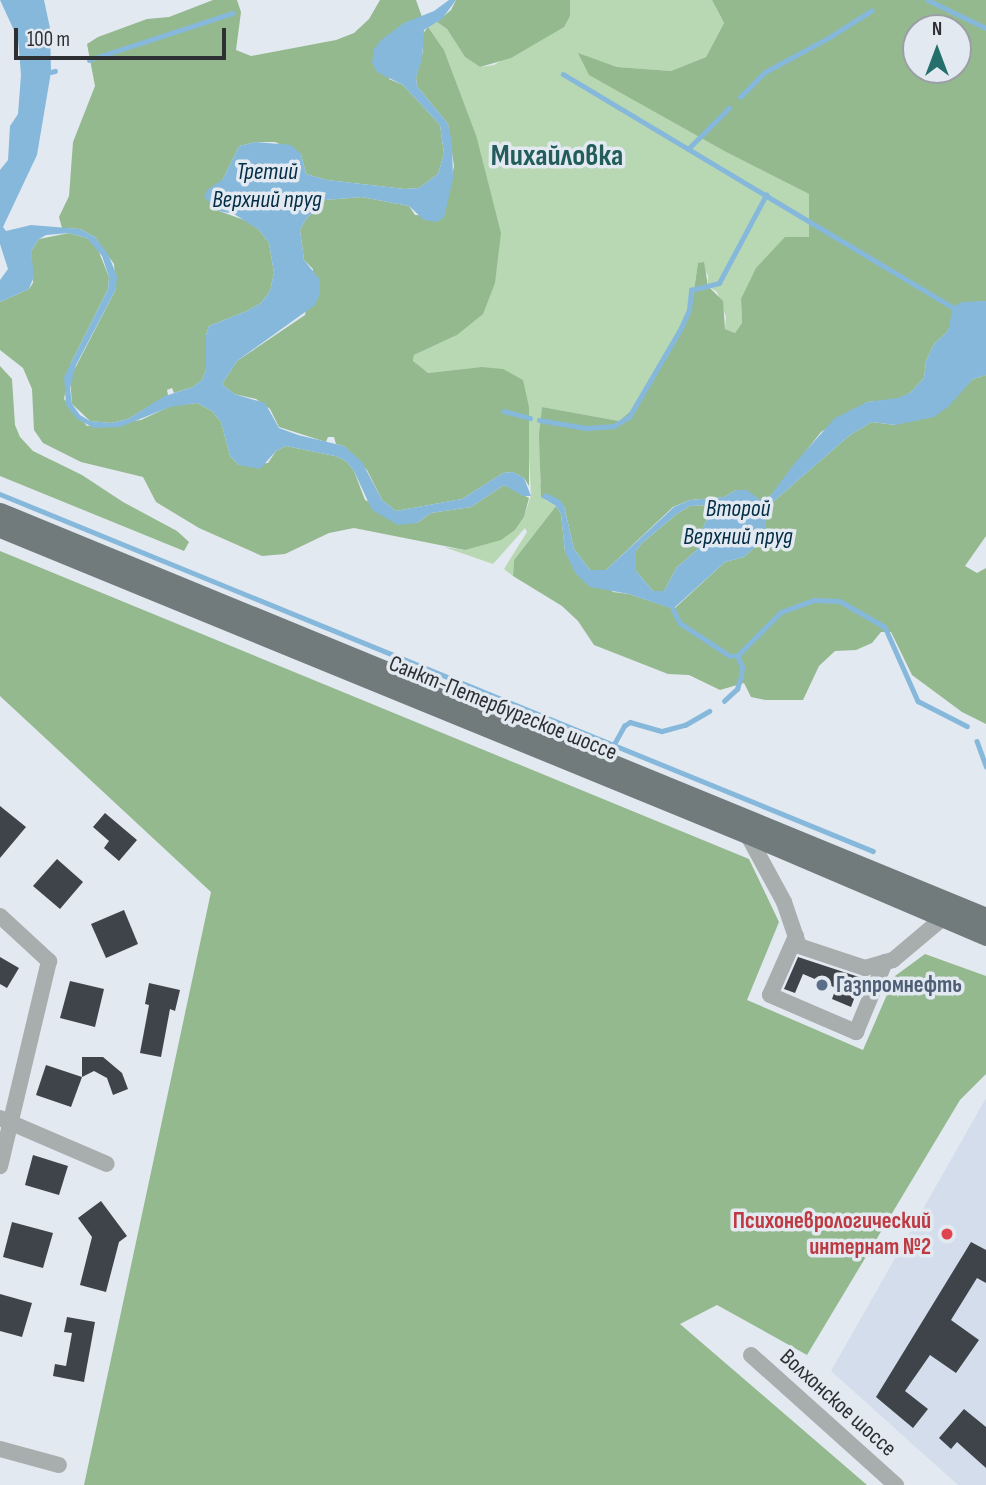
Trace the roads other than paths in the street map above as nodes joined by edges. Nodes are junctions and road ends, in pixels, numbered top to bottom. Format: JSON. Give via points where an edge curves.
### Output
{"nodes":[{"id":1,"x":0,"y":512,"type":"edge"},
{"id":2,"x":0,"y":528,"type":"edge"},
{"id":3,"x":747,"y":835,"type":"junction"},
{"id":4,"x":0,"y":916,"type":"edge"},
{"id":5,"x":944,"y":917,"type":"junction"},
{"id":6,"x":986,"y":917,"type":"edge"},
{"id":7,"x":796,"y":936,"type":"junction"},
{"id":8,"x":986,"y":936,"type":"edge"},
{"id":9,"x":885,"y":962,"type":"junction"},
{"id":10,"x":5,"y":1121,"type":"edge"},
{"id":11,"x":107,"y":1164,"type":"dead end"},
{"id":12,"x":0,"y":1167,"type":"edge"},
{"id":13,"x":751,"y":1355,"type":"dead end"},
{"id":14,"x":0,"y":1449,"type":"edge"},
{"id":15,"x":60,"y":1465,"type":"dead end"},
{"id":16,"x":896,"y":1485,"type":"edge"}],
"edges":[{"from":1,"to":6,"type":"main road","name":"Санкт-Петербургское шоссе"},
{"from":2,"to":3,"type":"main road","name":"Санкт-Петербургское шоссе"},
{"from":3,"to":5,"type":"main road","name":"Санкт-Петербургское шоссе"},
{"from":3,"to":7,"type":"lane","via":[[785,902]]},
{"from":4,"to":10,"type":"lane","via":[[49,961]]},
{"from":5,"to":8,"type":"main road","name":"Санкт-Петербургское шоссе"},
{"from":5,"to":9,"type":"lane"},
{"from":7,"to":9,"type":"lane","via":[[799,946],[865,968]]},
{"from":7,"to":9,"type":"lane","via":[[770,995],[856,1032]]},
{"from":10,"to":11,"type":"lane"},
{"from":10,"to":12,"type":"lane"},
{"from":13,"to":16,"type":"lane","name":"Волхонское шоссе"},
{"from":14,"to":15,"type":"lane"}]}
